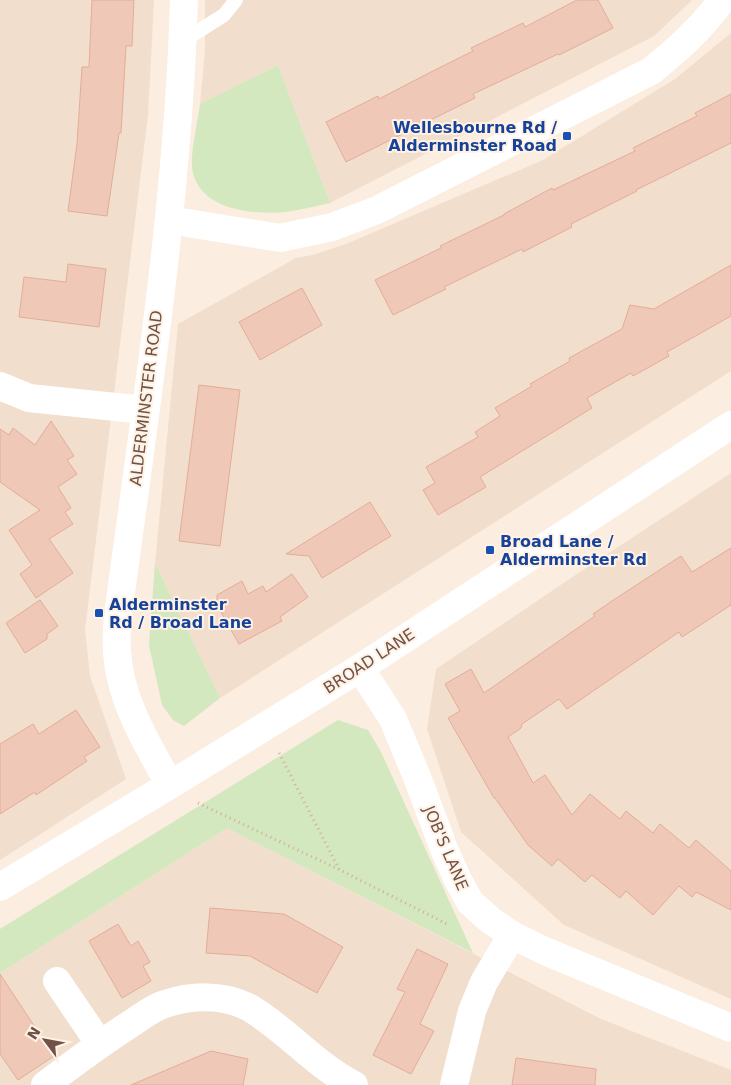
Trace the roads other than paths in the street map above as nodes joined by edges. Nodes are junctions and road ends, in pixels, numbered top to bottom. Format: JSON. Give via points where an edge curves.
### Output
{"nodes":[{"id":1,"x":184,"y":0,"type":"edge"},
{"id":2,"x":236,"y":0,"type":"edge"},
{"id":3,"x":722,"y":0,"type":"edge"},
{"id":4,"x":183,"y":41,"type":"junction"},
{"id":5,"x":169,"y":220,"type":"junction"},
{"id":6,"x":0,"y":386,"type":"edge"},
{"id":7,"x":145,"y":410,"type":"junction"},
{"id":8,"x":731,"y":425,"type":"edge"},
{"id":9,"x":360,"y":668,"type":"junction"},
{"id":10,"x":170,"y":786,"type":"junction"},
{"id":11,"x":0,"y":887,"type":"edge"},
{"id":12,"x":512,"y":935,"type":"junction"},
{"id":13,"x":57,"y":981,"type":"dead end"},
{"id":14,"x":731,"y":1028,"type":"edge"},
{"id":15,"x":100,"y":1043,"type":"junction"},
{"id":16,"x":45,"y":1085,"type":"edge"},
{"id":17,"x":354,"y":1085,"type":"edge"},
{"id":18,"x":454,"y":1085,"type":"edge"}],
"edges":[{"from":1,"to":4,"type":"street","name":"ALDERMINSTER ROAD"},
{"from":2,"to":4,"type":"lane","via":[[224,15]]},
{"from":3,"to":5,"type":"street","via":[[685,43],[651,72],[377,210],[332,227],[280,238]]},
{"from":4,"to":5,"type":"street","name":"ALDERMINSTER ROAD"},
{"from":5,"to":7,"type":"street","name":"ALDERMINSTER ROAD"},
{"from":6,"to":7,"type":"street","via":[[30,398]]},
{"from":7,"to":10,"type":"street","name":"ALDERMINSTER ROAD","via":[[118,615],[117,651],[122,681],[137,725]]},
{"from":8,"to":9,"type":"street","name":"BROAD LANE"},
{"from":9,"to":10,"type":"street","name":"BROAD LANE"},
{"from":9,"to":12,"type":"street","name":"JOB'S LANE","via":[[393,719],[458,880],[470,902]]},
{"from":10,"to":11,"type":"street","name":"BROAD LANE"},
{"from":12,"to":14,"type":"street","name":"JOB'S LANE"},
{"from":12,"to":18,"type":"street","via":[[484,982],[472,1011]]},
{"from":13,"to":15,"type":"street"},
{"from":15,"to":16,"type":"street"},
{"from":15,"to":17,"type":"street","via":[[163,1004],[192,997],[222,998],[248,1007],[310,1056]]}]}
